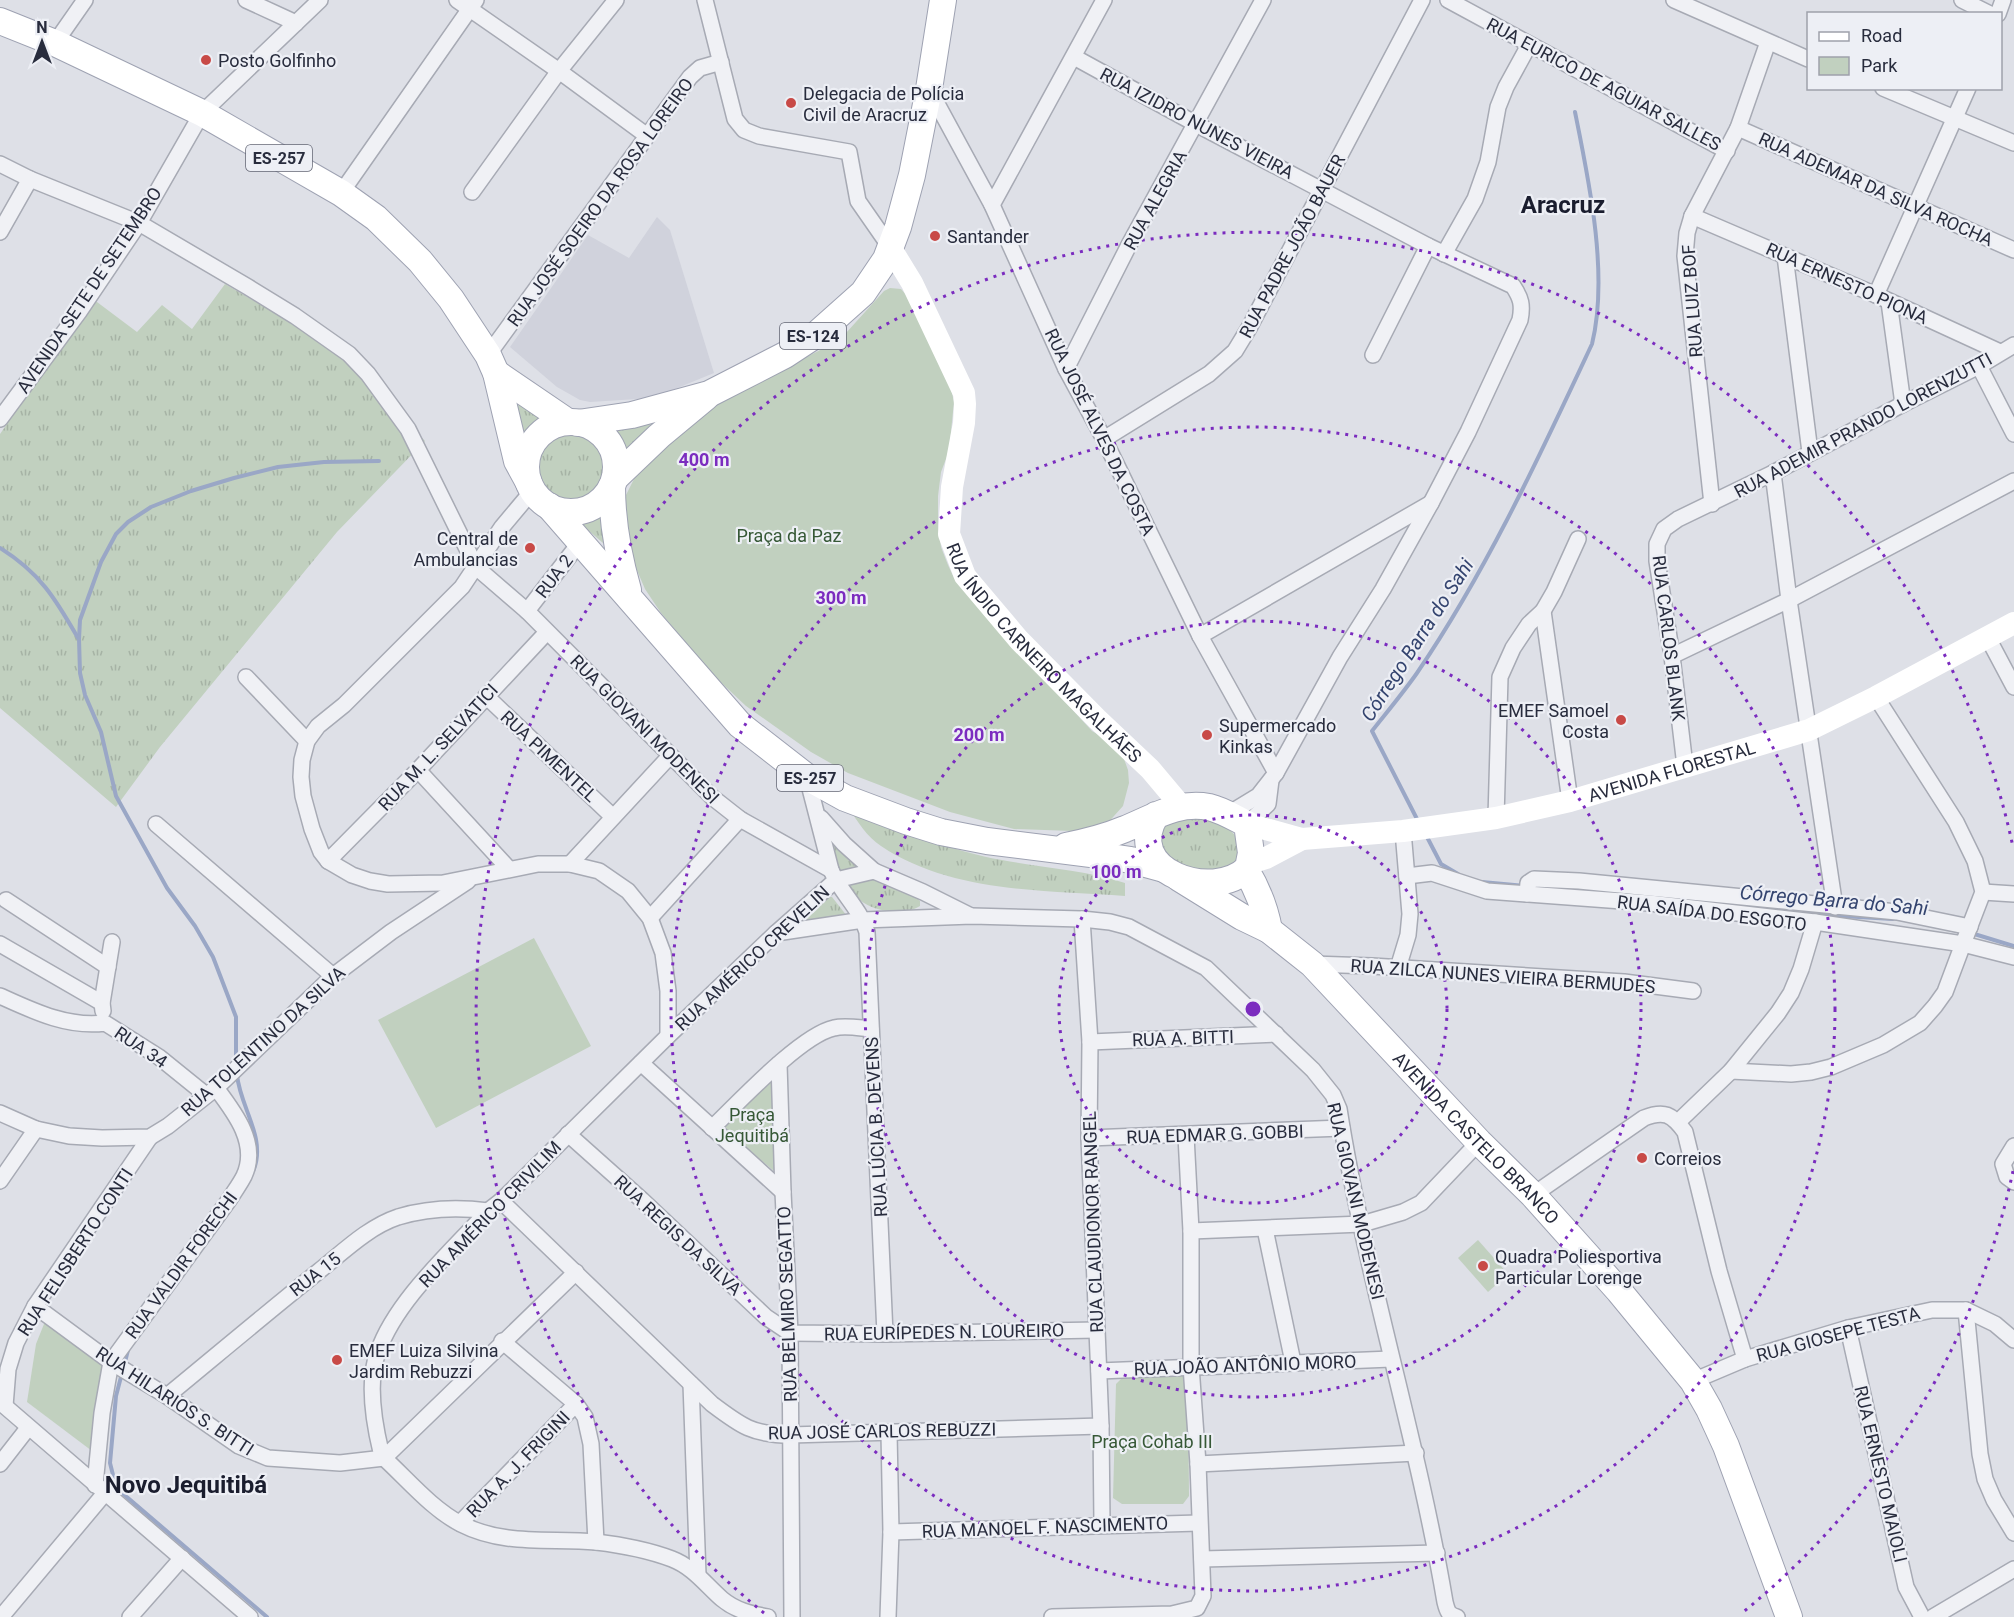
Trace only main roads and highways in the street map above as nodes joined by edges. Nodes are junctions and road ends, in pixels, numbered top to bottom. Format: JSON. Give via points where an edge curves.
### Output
{"nodes":[{"id":1,"x":943,"y":0,"type":"edge"},
{"id":2,"x":0,"y":21,"type":"edge"},
{"id":3,"x":891,"y":247,"type":"junction"},
{"id":4,"x":492,"y":364,"type":"junction"},
{"id":5,"x":709,"y":394,"type":"junction"},
{"id":6,"x":573,"y":422,"type":"junction"},
{"id":7,"x":614,"y":482,"type":"junction"},
{"id":8,"x":537,"y":493,"type":"junction"},
{"id":9,"x":630,"y":596,"type":"junction"},
{"id":10,"x":2014,"y":623,"type":"edge"},
{"id":11,"x":1182,"y":807,"type":"junction"},
{"id":12,"x":1156,"y":815,"type":"junction"},
{"id":13,"x":1247,"y":824,"type":"junction"},
{"id":14,"x":1302,"y":839,"type":"junction"},
{"id":15,"x":1054,"y":849,"type":"junction"},
{"id":16,"x":1248,"y":867,"type":"junction"},
{"id":17,"x":1172,"y":873,"type":"junction"},
{"id":18,"x":1269,"y":930,"type":"junction"},
{"id":19,"x":1789,"y":1617,"type":"edge"}],
"edges":[{"from":1,"to":3,"type":"main road","number":"ES-124","via":[[912,175]]},
{"from":2,"to":4,"type":"main road","number":"ES-257","via":[[202,113],[341,193],[376,218],[420,261],[451,299]]},
{"from":3,"to":5,"type":"main road","number":"ES-124","via":[[863,293],[817,334]]},
{"from":3,"to":11,"type":"main road","name":"RUA ÍNDIO CARNEIRO MAGALHÃES","via":[[964,393],[950,534],[964,576],[1019,640],[1150,769]]},
{"from":4,"to":6,"type":"main road","number":"ES-257"},
{"from":4,"to":8,"type":"main road","number":"ES-257","via":[[517,460]]},
{"from":5,"to":6,"type":"main road","number":"ES-124","via":[[632,415]]},
{"from":5,"to":7,"type":"main road","number":"ES-124","via":[[659,436]]},
{"from":6,"to":7,"type":"main road","via":[[591,426],[609,442],[617,466]]},
{"from":6,"to":8,"type":"main road","via":[[550,428],[531,447],[526,465]]},
{"from":7,"to":8,"type":"main road","via":[[602,501],[585,510],[567,512]]},
{"from":7,"to":9,"type":"main road","name":"AVENIDA CASTELO BRANCO","number":"ES-257","via":[[616,544]]},
{"from":8,"to":9,"type":"main road","name":"AVENIDA CASTELO BRANCO","number":"ES-257"},
{"from":9,"to":15,"type":"main road","name":"AVENIDA CASTELO BRANCO","number":"ES-257","via":[[740,725],[807,777],[845,798],[941,832]]},
{"from":10,"to":14,"type":"main road","name":"AVENIDA FLORESTAL","number":"ES-257","via":[[1809,730],[1570,801],[1496,818]]},
{"from":11,"to":12,"type":"main road","number":"ES-257"},
{"from":11,"to":13,"type":"main road","number":"ES-257","via":[[1221,811]]},
{"from":12,"to":15,"type":"main road","number":"ES-257","via":[[1124,830]]},
{"from":12,"to":17,"type":"main road","via":[[1149,828],[1149,844],[1155,860]]},
{"from":13,"to":14,"type":"main road","name":"AVENIDA FLORESTAL","number":"ES-257"},
{"from":13,"to":16,"type":"main road","via":[[1251,854]]},
{"from":14,"to":16,"type":"main road","name":"AVENIDA FLORESTAL","number":"ES-257"},
{"from":15,"to":17,"type":"main road","name":"AVENIDA CASTELO BRANCO","number":"ES-257","via":[[1131,860]]},
{"from":16,"to":17,"type":"main road","number":"ES-257","via":[[1231,878],[1209,882]]},
{"from":16,"to":18,"type":"main road"},
{"from":17,"to":18,"type":"main road","name":"AVENIDA CASTELO BRANCO","via":[[1242,918]]},
{"from":18,"to":19,"type":"main road","name":"AVENIDA CASTELO BRANCO","via":[[1312,964],[1533,1195],[1612,1282],[1693,1381],[1726,1446]]}]}
